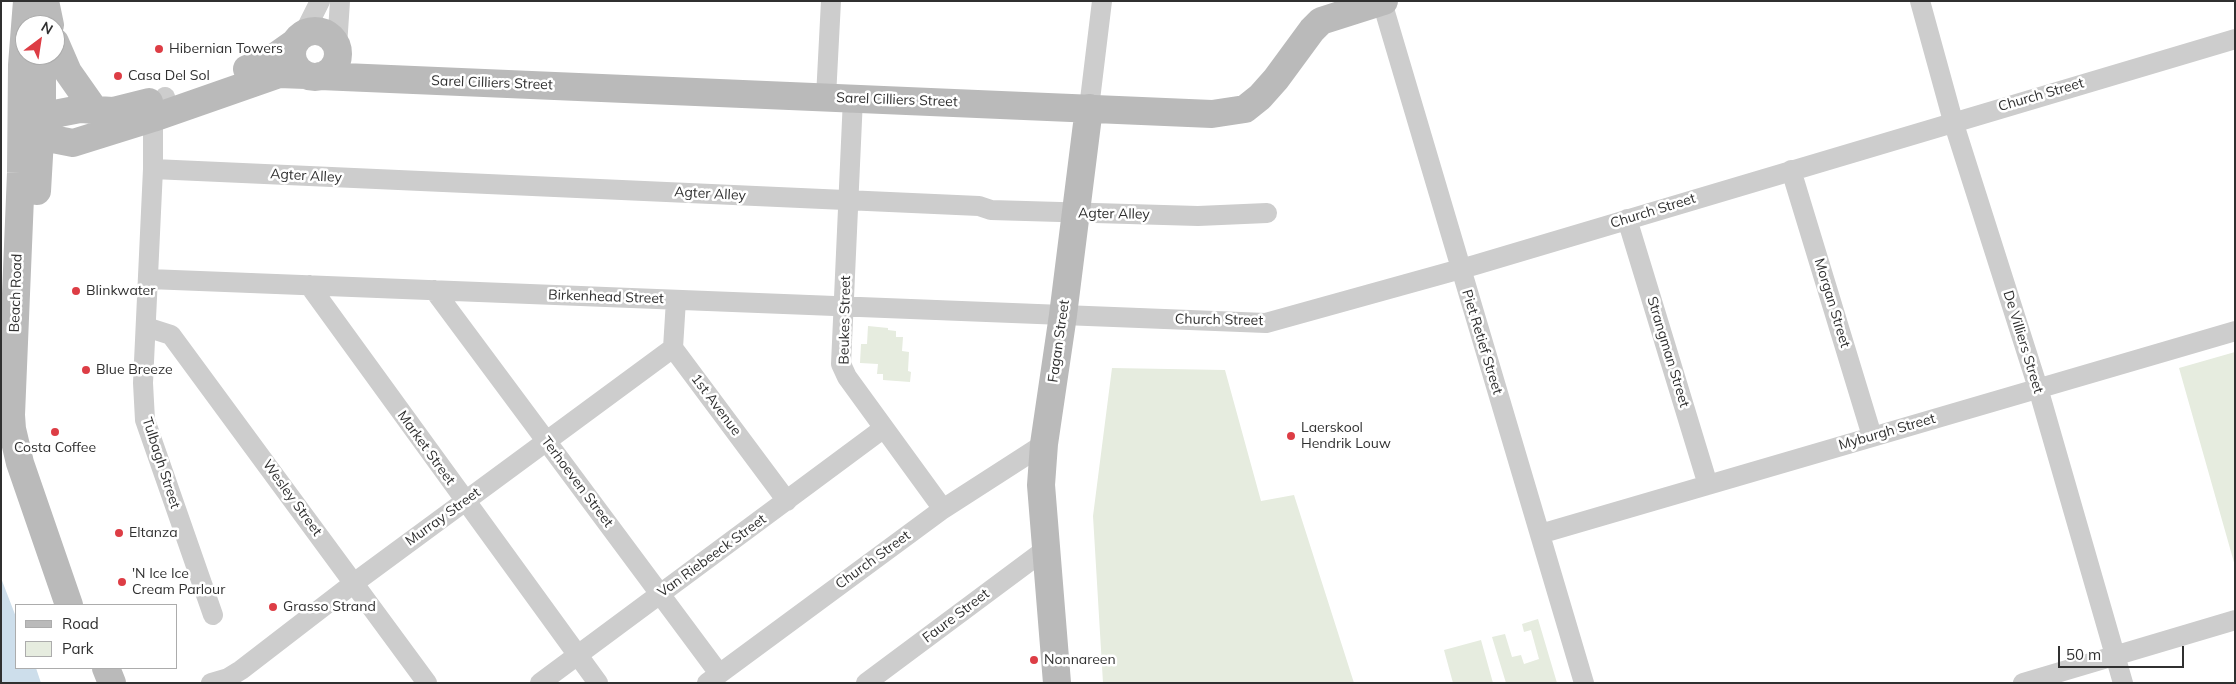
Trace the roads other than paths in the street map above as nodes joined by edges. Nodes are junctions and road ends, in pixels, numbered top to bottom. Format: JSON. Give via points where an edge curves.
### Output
{"nodes":[{"id":1,"x":27,"y":1,"type":"edge"},
{"id":2,"x":45,"y":1,"type":"edge"},
{"id":3,"x":320,"y":1,"type":"edge"},
{"id":4,"x":340,"y":1,"type":"edge"},
{"id":5,"x":831,"y":1,"type":"edge"},
{"id":6,"x":1102,"y":1,"type":"edge"},
{"id":7,"x":1920,"y":1,"type":"edge"},
{"id":8,"x":1383,"y":2,"type":"edge"},
{"id":9,"x":44,"y":15,"type":"edge"},
{"id":10,"x":48,"y":15,"type":"edge"},
{"id":11,"x":299,"y":39,"type":"junction"},
{"id":12,"x":2235,"y":39,"type":"edge"},
{"id":13,"x":337,"y":49,"type":"junction"},
{"id":14,"x":40,"y":65,"type":"edge"},
{"id":15,"x":65,"y":65,"type":"edge"},
{"id":16,"x":313,"y":76,"type":"junction"},
{"id":17,"x":366,"y":78,"type":"junction"},
{"id":18,"x":840,"y":98,"type":"junction"},
{"id":19,"x":159,"y":108,"type":"junction"},
{"id":20,"x":1089,"y":108,"type":"junction"},
{"id":21,"x":94,"y":109,"type":"junction"},
{"id":22,"x":1953,"y":121,"type":"junction"},
{"id":23,"x":31,"y":124,"type":"junction"},
{"id":24,"x":73,"y":143,"type":"junction"},
{"id":25,"x":153,"y":169,"type":"junction"},
{"id":26,"x":1791,"y":170,"type":"junction"},
{"id":27,"x":39,"y":176,"type":"junction"},
{"id":28,"x":849,"y":200,"type":"junction"},
{"id":29,"x":1267,"y":213,"type":"dead end"},
{"id":30,"x":1075,"y":214,"type":"junction"},
{"id":31,"x":1627,"y":219,"type":"junction"},
{"id":32,"x":1460,"y":269,"type":"junction"},
{"id":33,"x":149,"y":279,"type":"junction"},
{"id":34,"x":309,"y":285,"type":"junction"},
{"id":35,"x":434,"y":290,"type":"junction"},
{"id":36,"x":676,"y":300,"type":"junction"},
{"id":37,"x":845,"y":306,"type":"junction"},
{"id":38,"x":1063,"y":315,"type":"junction"},
{"id":39,"x":146,"y":328,"type":"junction"},
{"id":40,"x":2235,"y":331,"type":"edge"},
{"id":41,"x":673,"y":348,"type":"junction"},
{"id":42,"x":2038,"y":388,"type":"junction"},
{"id":43,"x":884,"y":428,"type":"junction"},
{"id":44,"x":1872,"y":436,"type":"junction"},
{"id":45,"x":547,"y":441,"type":"junction"},
{"id":46,"x":1044,"y":444,"type":"junction"},
{"id":47,"x":1708,"y":485,"type":"junction"},
{"id":48,"x":465,"y":501,"type":"junction"},
{"id":49,"x":787,"y":501,"type":"junction"},
{"id":50,"x":943,"y":509,"type":"junction"},
{"id":51,"x":1540,"y":534,"type":"junction"},
{"id":52,"x":1046,"y":549,"type":"junction"},
{"id":53,"x":354,"y":583,"type":"junction"},
{"id":54,"x":660,"y":594,"type":"junction"},
{"id":55,"x":69,"y":604,"type":"edge"},
{"id":56,"x":83,"y":604,"type":"edge"},
{"id":57,"x":213,"y":615,"type":"dead end"},
{"id":58,"x":2235,"y":620,"type":"edge"},
{"id":59,"x":578,"y":655,"type":"junction"},
{"id":60,"x":2114,"y":656,"type":"junction"},
{"id":61,"x":90,"y":669,"type":"edge"},
{"id":62,"x":106,"y":669,"type":"edge"},
{"id":63,"x":712,"y":679,"type":"edge"},
{"id":64,"x":96,"y":683,"type":"edge"},
{"id":65,"x":112,"y":683,"type":"edge"},
{"id":66,"x":211,"y":683,"type":"edge"},
{"id":67,"x":427,"y":683,"type":"edge"},
{"id":68,"x":540,"y":683,"type":"edge"},
{"id":69,"x":598,"y":683,"type":"edge"},
{"id":70,"x":866,"y":683,"type":"edge"},
{"id":71,"x":1057,"y":683,"type":"edge"},
{"id":72,"x":1584,"y":683,"type":"edge"},
{"id":73,"x":2023,"y":683,"type":"edge"},
{"id":74,"x":2123,"y":683,"type":"edge"}],
"edges":[{"from":1,"to":23,"type":"street","name":"Beach Road"},
{"from":2,"to":9,"type":"street"},
{"from":2,"to":10,"type":"street"},
{"from":3,"to":11,"type":"street"},
{"from":4,"to":13,"type":"street"},
{"from":5,"to":18,"type":"street","name":"Beukes Street"},
{"from":6,"to":20,"type":"street","name":"Fagan Street"},
{"from":7,"to":22,"type":"street","name":"De Villiers Street"},
{"from":8,"to":20,"type":"street","name":"Sarel Cilliers Street","via":[[1321,21],[1271,85],[1245,109],[1212,114]]},
{"from":8,"to":32,"type":"street","name":"Piet Retief Street"},
{"from":11,"to":13,"type":"street","via":[[311,30],[327,33]]},
{"from":11,"to":16,"type":"street","via":[[292,52],[295,66]]},
{"from":11,"to":19,"type":"street","name":"Sarel Cilliers Street","via":[[269,61]]},
{"from":12,"to":22,"type":"street","name":"Church Street"},
{"from":13,"to":16,"type":"street","via":[[333,68]]},
{"from":13,"to":17,"type":"street","via":[[348,67]]},
{"from":14,"to":23,"type":"street","name":"Beach Road"},
{"from":15,"to":21,"type":"street"},
{"from":16,"to":17,"type":"street","name":"Sarel Cilliers Street"},
{"from":16,"to":19,"type":"street","name":"Sarel Cilliers Street","via":[[279,74]]},
{"from":17,"to":18,"type":"street","name":"Sarel Cilliers Street"},
{"from":18,"to":20,"type":"street","name":"Sarel Cilliers Street"},
{"from":18,"to":28,"type":"street","name":"Beukes Street"},
{"from":19,"to":21,"type":"street","name":"Sarel Cilliers Street"},
{"from":19,"to":24,"type":"street","name":"Sarel Cilliers Street"},
{"from":19,"to":25,"type":"street","name":"Tulbagh Street"},
{"from":20,"to":30,"type":"street","name":"Fagan Street"},
{"from":21,"to":23,"type":"street","name":"Sarel Cilliers Street","via":[[80,109]]},
{"from":22,"to":26,"type":"street","name":"Church Street"},
{"from":22,"to":42,"type":"street","name":"De Villiers Street"},
{"from":23,"to":24,"type":"street"},
{"from":23,"to":27,"type":"street","name":"Beach Road"},
{"from":23,"to":55,"type":"street","name":"Beach Road","via":[[12,429],[20,463]]},
{"from":24,"to":27,"type":"street","via":[[49,162]]},
{"from":25,"to":28,"type":"street","name":"Agter Alley"},
{"from":25,"to":33,"type":"street","name":"Tulbagh Street"},
{"from":26,"to":31,"type":"street","name":"Church Street"},
{"from":26,"to":44,"type":"street","name":"Morgan Street"},
{"from":27,"to":56,"type":"street","name":"Beach Road","via":[[27,319],[24,425],[30,452]]},
{"from":28,"to":30,"type":"street","name":"Agter Alley"},
{"from":28,"to":37,"type":"street","name":"Beukes Street"},
{"from":29,"to":30,"type":"street","name":"Agter Alley","via":[[1198,216]]},
{"from":30,"to":38,"type":"street","name":"Fagan Street"},
{"from":31,"to":32,"type":"street","name":"Church Street"},
{"from":31,"to":47,"type":"street","name":"Strangman Street"},
{"from":32,"to":38,"type":"street","name":"Church Street","via":[[1266,323]]},
{"from":32,"to":51,"type":"street","name":"Piet Retief Street"},
{"from":33,"to":34,"type":"street","name":"Birkenhead Street"},
{"from":33,"to":39,"type":"street","name":"Tulbagh Street"},
{"from":34,"to":35,"type":"street","name":"Birkenhead Street"},
{"from":34,"to":48,"type":"street","name":"Market Street"},
{"from":35,"to":36,"type":"street","name":"Birkenhead Street"},
{"from":35,"to":45,"type":"street","name":"Terhoeven Street"},
{"from":36,"to":37,"type":"street","name":"Birkenhead Street"},
{"from":36,"to":41,"type":"street"},
{"from":37,"to":38,"type":"street","name":"Birkenhead Street"},
{"from":37,"to":43,"type":"street","name":"Beukes Street","via":[[841,364]]},
{"from":38,"to":46,"type":"street","name":"Fagan Street"},
{"from":39,"to":53,"type":"street","name":"Wesley Street","via":[[171,335]]},
{"from":39,"to":57,"type":"street","name":"Tulbagh Street","via":[[145,420]]},
{"from":40,"to":42,"type":"street","name":"Myburgh Street"},
{"from":41,"to":45,"type":"street","name":"Murray Street"},
{"from":41,"to":49,"type":"street","name":"1st Avenue"},
{"from":42,"to":44,"type":"street","name":"Myburgh Street"},
{"from":42,"to":60,"type":"street","name":"De Villiers Street"},
{"from":43,"to":49,"type":"street","name":"Van Riebeeck Street"},
{"from":43,"to":50,"type":"street","name":"Beukes Street"},
{"from":44,"to":47,"type":"street","name":"Myburgh Street"},
{"from":45,"to":48,"type":"street","name":"Murray Street"},
{"from":45,"to":54,"type":"street","name":"Terhoeven Street"},
{"from":46,"to":50,"type":"street","name":"Church Street"},
{"from":46,"to":52,"type":"street","name":"Fagan Street","via":[[1041,486]]},
{"from":47,"to":51,"type":"street","name":"Myburgh Street"},
{"from":48,"to":53,"type":"street","name":"Murray Street"},
{"from":48,"to":59,"type":"street","name":"Market Street"},
{"from":49,"to":54,"type":"street","name":"Van Riebeeck Street"},
{"from":50,"to":63,"type":"street","name":"Church Street"},
{"from":51,"to":72,"type":"street","name":"Piet Retief Street"},
{"from":52,"to":70,"type":"street","name":"Faure Street"},
{"from":52,"to":71,"type":"street","name":"Fagan Street"},
{"from":53,"to":66,"type":"street","name":"Murray Street","via":[[241,670]]},
{"from":53,"to":67,"type":"street","name":"Wesley Street"},
{"from":54,"to":59,"type":"street","name":"Van Riebeeck Street"},
{"from":54,"to":63,"type":"street","name":"Terhoeven Street","via":[[715,668]]},
{"from":58,"to":60,"type":"street"},
{"from":59,"to":68,"type":"street","name":"Van Riebeeck Street"},
{"from":59,"to":69,"type":"street","name":"Market Street"},
{"from":60,"to":73,"type":"street"},
{"from":60,"to":74,"type":"street","name":"De Villiers Street"},
{"from":61,"to":64,"type":"street"},
{"from":62,"to":65,"type":"street"}]}
